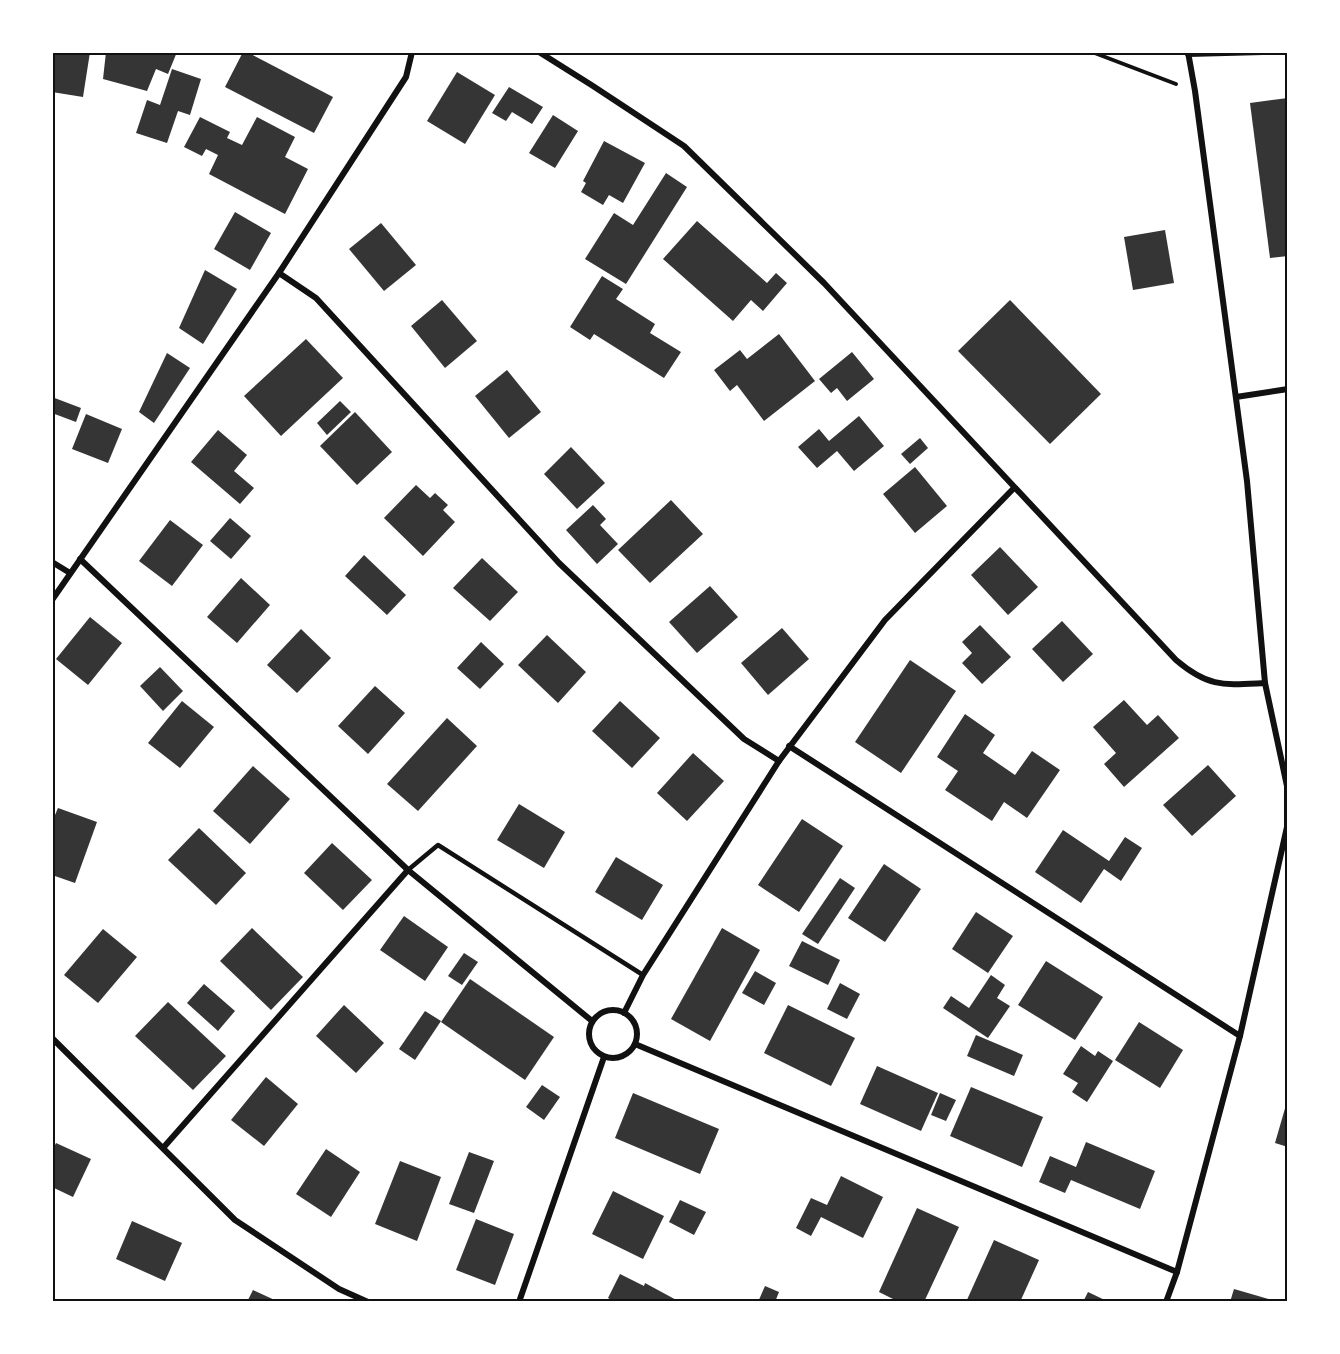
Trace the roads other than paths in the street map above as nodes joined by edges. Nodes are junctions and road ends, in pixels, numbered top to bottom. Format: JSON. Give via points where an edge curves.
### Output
{"nodes":[{"id":1,"x":412,"y":52,"type":"edge"},
{"id":2,"x":539,"y":52,"type":"edge"},
{"id":3,"x":1263,"y":52,"type":"edge"},
{"id":4,"x":1188,"y":53,"type":"edge"},
{"id":5,"x":279,"y":273,"type":"junction"},
{"id":6,"x":1287,"y":389,"type":"edge"},
{"id":7,"x":1236,"y":397,"type":"junction"},
{"id":8,"x":1014,"y":488,"type":"junction"},
{"id":9,"x":80,"y":559,"type":"junction"},
{"id":10,"x":52,"y":562,"type":"edge"},
{"id":11,"x":70,"y":573,"type":"junction"},
{"id":12,"x":52,"y":600,"type":"edge"},
{"id":13,"x":1266,"y":683,"type":"junction"},
{"id":14,"x":789,"y":746,"type":"junction"},
{"id":15,"x":779,"y":760,"type":"junction"},
{"id":16,"x":1287,"y":827,"type":"edge"},
{"id":17,"x":408,"y":870,"type":"junction"},
{"id":18,"x":643,"y":975,"type":"junction"},
{"id":19,"x":624,"y":1013,"type":"junction"},
{"id":20,"x":592,"y":1021,"type":"junction"},
{"id":21,"x":1240,"y":1036,"type":"junction"},
{"id":22,"x":52,"y":1038,"type":"edge"},
{"id":23,"x":635,"y":1044,"type":"junction"},
{"id":24,"x":604,"y":1057,"type":"junction"},
{"id":25,"x":163,"y":1148,"type":"junction"},
{"id":26,"x":1177,"y":1272,"type":"junction"},
{"id":27,"x":368,"y":1302,"type":"edge"},
{"id":28,"x":519,"y":1302,"type":"edge"},
{"id":29,"x":1166,"y":1302,"type":"edge"}],
"edges":[{"from":1,"to":5,"type":"street","via":[[406,77]]},
{"from":2,"to":8,"type":"street","via":[[684,147],[824,283]]},
{"from":3,"to":4,"type":"street"},
{"from":4,"to":7,"type":"street"},
{"from":5,"to":9,"type":"street"},
{"from":5,"to":15,"type":"street","via":[[316,298],[559,563],[744,739]]},
{"from":6,"to":7,"type":"street"},
{"from":7,"to":13,"type":"street"},
{"from":8,"to":13,"type":"street","via":[[1189,671],[1224,685]]},
{"from":8,"to":14,"type":"street","via":[[885,620]]},
{"from":9,"to":11,"type":"street"},
{"from":9,"to":17,"type":"street"},
{"from":10,"to":11,"type":"street"},
{"from":11,"to":12,"type":"street"},
{"from":13,"to":16,"type":"street","via":[[1287,786]]},
{"from":14,"to":15,"type":"street"},
{"from":14,"to":21,"type":"street"},
{"from":15,"to":18,"type":"street"},
{"from":16,"to":21,"type":"street"},
{"from":17,"to":18,"type":"lane","via":[[438,845]]},
{"from":17,"to":20,"type":"street"},
{"from":17,"to":25,"type":"street"},
{"from":18,"to":19,"type":"street"},
{"from":19,"to":20,"type":"street","via":[[605,1011]]},
{"from":19,"to":23,"type":"street","via":[[637,1032]]},
{"from":20,"to":24,"type":"street","via":[[588,1036],[591,1046]]},
{"from":21,"to":26,"type":"street"},
{"from":22,"to":25,"type":"street"},
{"from":23,"to":24,"type":"street","via":[[617,1059]]},
{"from":23,"to":26,"type":"street"},
{"from":24,"to":28,"type":"street"},
{"from":25,"to":27,"type":"street","via":[[235,1220],[339,1289]]},
{"from":26,"to":29,"type":"street"}]}
